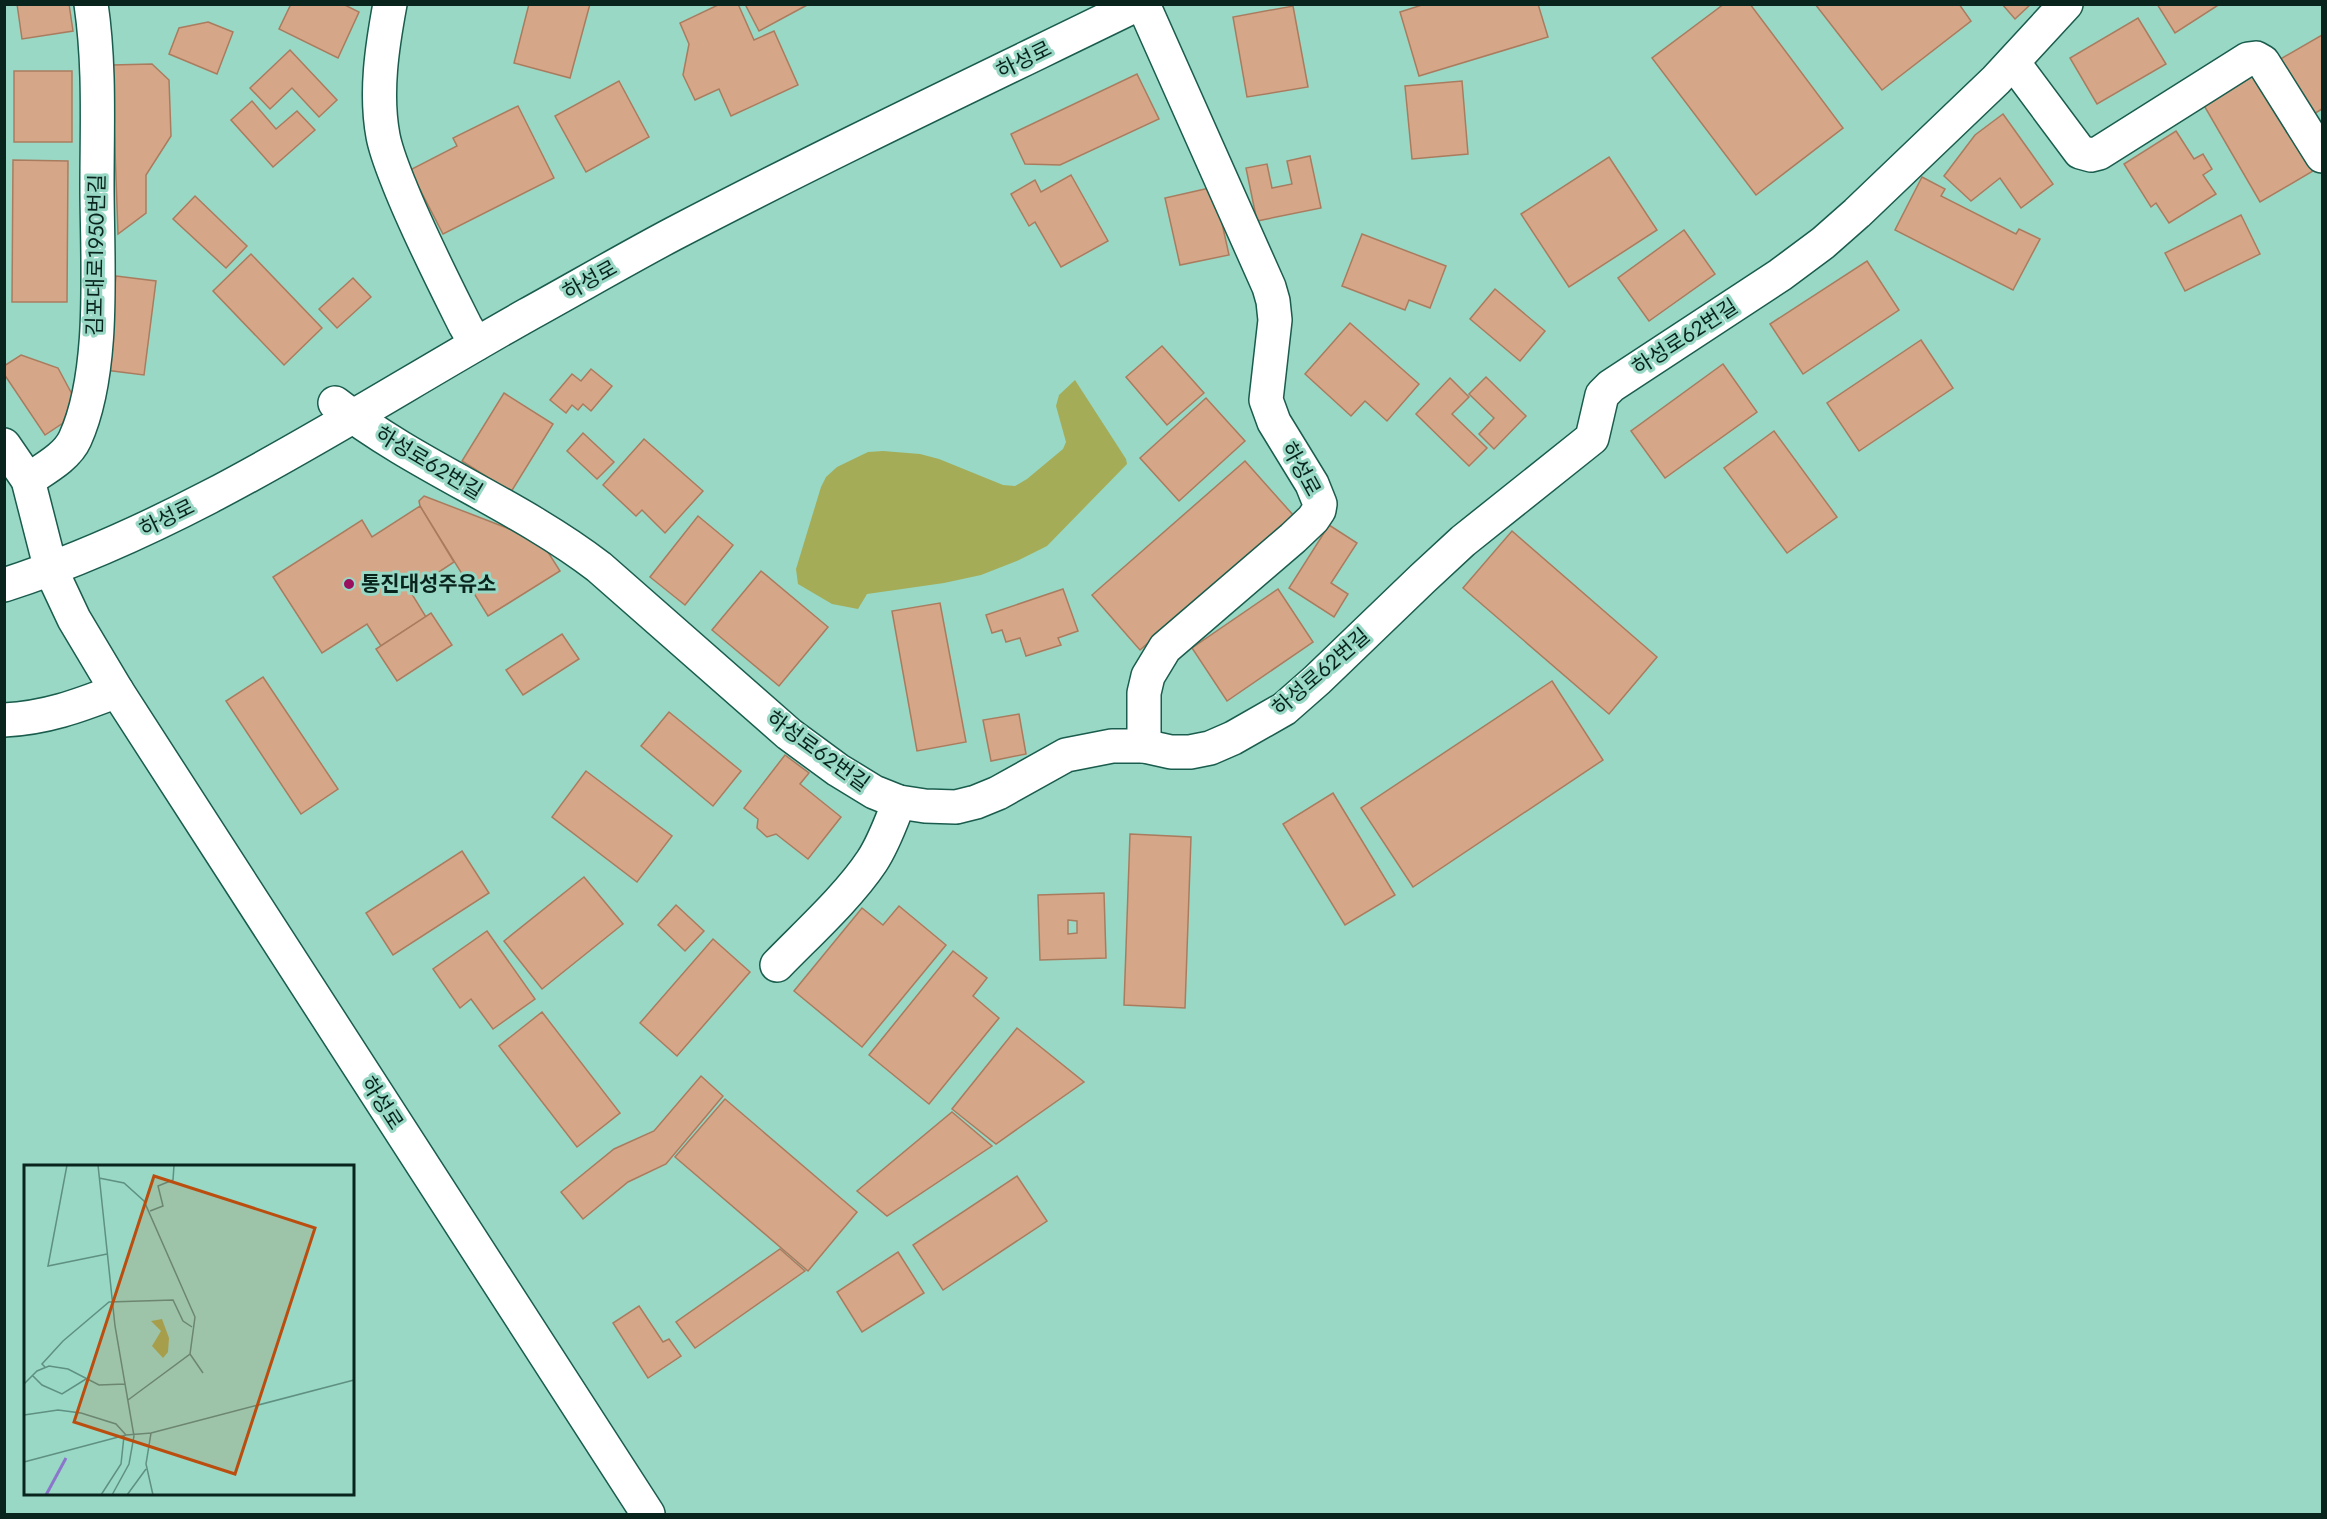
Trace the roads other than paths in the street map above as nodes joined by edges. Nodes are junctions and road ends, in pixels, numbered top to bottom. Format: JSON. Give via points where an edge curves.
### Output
{"nodes":[{"id":1,"x":92,"y":4,"type":"edge"},
{"id":2,"x":390,"y":4,"type":"edge"},
{"id":3,"x":1086,"y":4,"type":"edge"},
{"id":4,"x":1138,"y":4,"type":"edge"},
{"id":5,"x":1143,"y":4,"type":"edge"},
{"id":6,"x":2066,"y":4,"type":"edge"},
{"id":7,"x":2013,"y":62,"type":"junction"},
{"id":8,"x":2322,"y":156,"type":"edge"},
{"id":9,"x":471,"y":334,"type":"junction"},
{"id":10,"x":343,"y":410,"type":"junction"},
{"id":11,"x":14,"y":465,"type":"edge"},
{"id":12,"x":49,"y":560,"type":"junction"},
{"id":13,"x":4,"y":563,"type":"edge"},
{"id":14,"x":4,"y":585,"type":"edge"},
{"id":15,"x":117,"y":691,"type":"junction"},
{"id":16,"x":4,"y":720,"type":"edge"},
{"id":17,"x":1144,"y":746,"type":"junction"},
{"id":18,"x":899,"y":802,"type":"junction"},
{"id":19,"x":777,"y":965,"type":"dead end"},
{"id":20,"x":648,"y":1515,"type":"edge"}],
"edges":[{"from":1,"to":11,"type":"street","name":"김포대로1950번길","via":[[97,47],[94,367],[81,425],[66,453]]},
{"from":2,"to":9,"type":"street","via":[[381,74],[383,138],[406,202]]},
{"from":3,"to":9,"type":"street","name":"하성로","via":[[682,204]]},
{"from":4,"to":9,"type":"street","name":"하성로"},
{"from":5,"to":17,"type":"street","name":"하성로","via":[[1269,287],[1275,320],[1266,400],[1274,422],[1320,504],[1313,519],[1293,538],[1165,648],[1144,693]]},
{"from":6,"to":7,"type":"street","name":"하성로62번길"},
{"from":7,"to":8,"type":"street","via":[[2080,152],[2091,156],[2248,59],[2256,58],[2263,62]]},
{"from":7,"to":17,"type":"street","name":"하성로62번길","via":[[1823,243],[1611,386],[1602,395],[1592,438],[1455,549],[1284,709],[1210,748],[1171,752]]},
{"from":9,"to":10,"type":"street","name":"하성로"},
{"from":10,"to":12,"type":"street","name":"하성로","via":[[166,520]]},
{"from":10,"to":18,"type":"street","name":"하성로62번길","via":[[573,546],[789,734],[847,776]]},
{"from":11,"to":12,"type":"street"},
{"from":12,"to":13,"type":"street","name":"하성로"},
{"from":12,"to":14,"type":"street","name":"하성로"},
{"from":12,"to":15,"type":"street","name":"하성로","via":[[74,619]]},
{"from":15,"to":16,"type":"street","via":[[62,712]]},
{"from":15,"to":20,"type":"street","name":"하성로"},
{"from":17,"to":18,"type":"street","name":"하성로62번길","via":[[1112,746],[1066,755],[976,802],[956,807]]},
{"from":18,"to":19,"type":"street","via":[[872,861]]}]}
